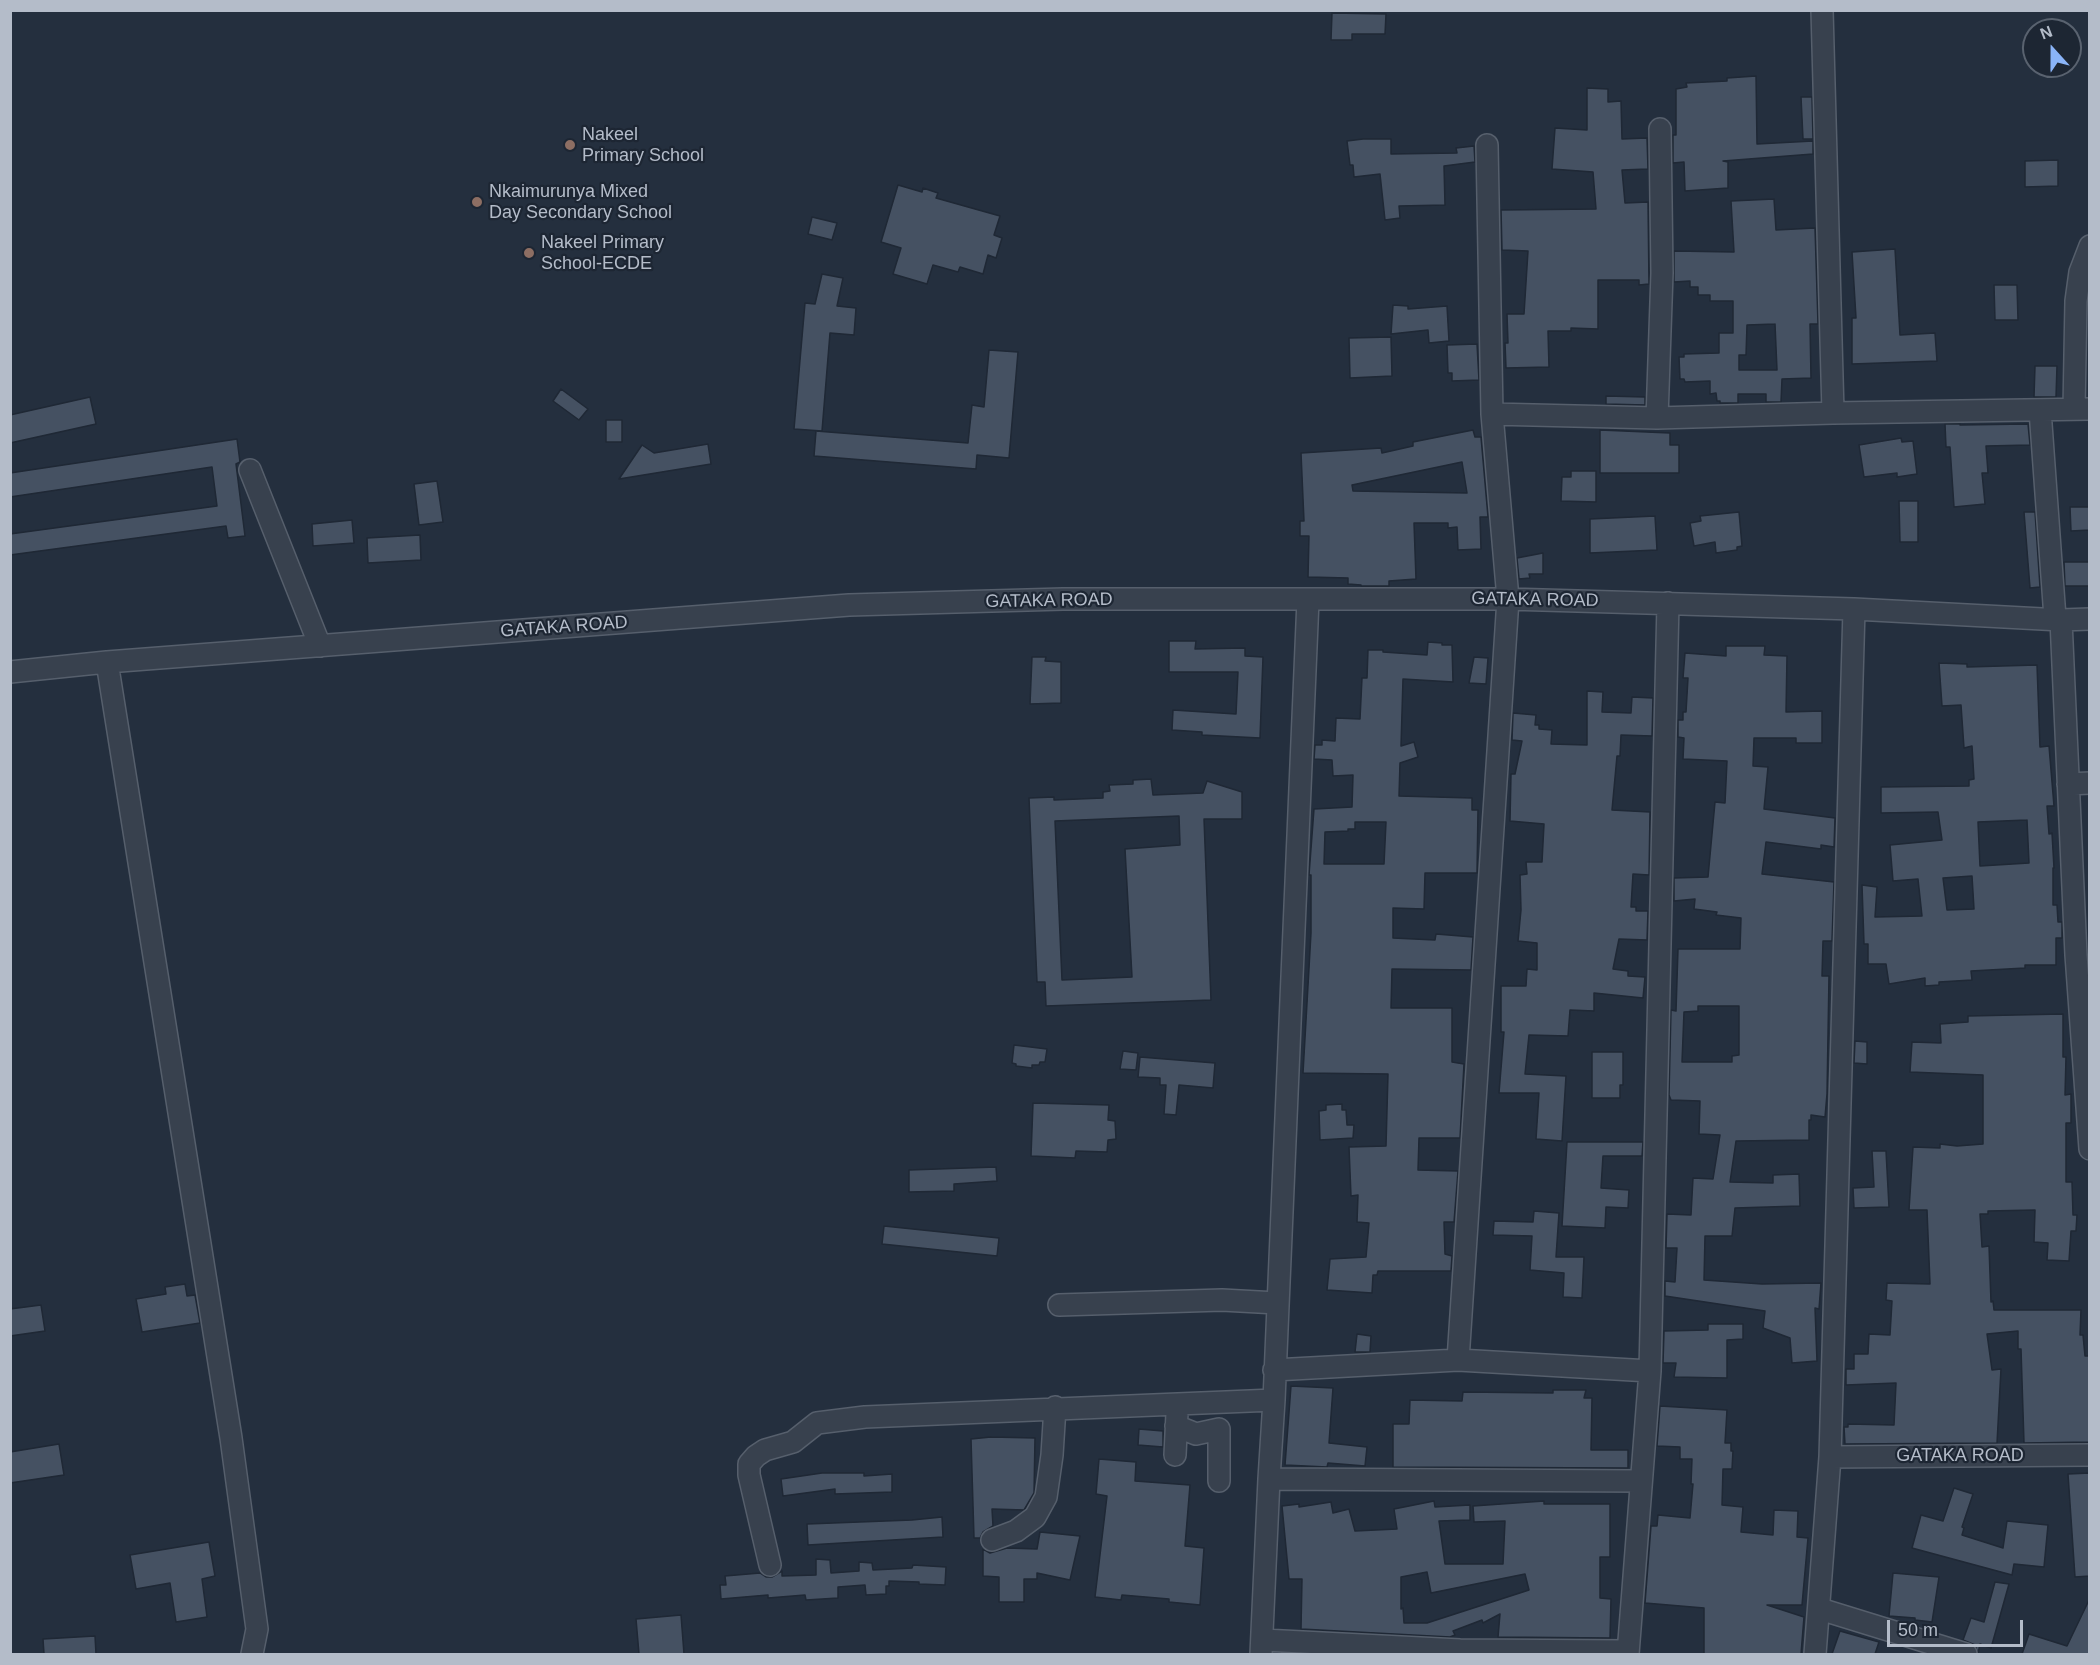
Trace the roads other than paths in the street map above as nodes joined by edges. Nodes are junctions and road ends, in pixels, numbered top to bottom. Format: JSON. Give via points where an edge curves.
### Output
{"nodes":[{"id":1,"x":1822,"y":10,"type":"edge"},
{"id":2,"x":1660,"y":129,"type":"dead end"},
{"id":3,"x":1487,"y":145,"type":"dead end"},
{"id":4,"x":2090,"y":246,"type":"edge"},
{"id":5,"x":2082,"y":409,"type":"edge"},
{"id":6,"x":2040,"y":410,"type":"junction"},
{"id":7,"x":1833,"y":413,"type":"junction"},
{"id":8,"x":1492,"y":414,"type":"junction"},
{"id":9,"x":1657,"y":418,"type":"junction"},
{"id":10,"x":250,"y":470,"type":"dead end"},
{"id":11,"x":1508,"y":599,"type":"junction"},
{"id":12,"x":1308,"y":600,"type":"junction"},
{"id":13,"x":1668,"y":603,"type":"junction"},
{"id":14,"x":1854,"y":609,"type":"junction"},
{"id":15,"x":2058,"y":619,"type":"junction"},
{"id":16,"x":2090,"y":620,"type":"edge"},
{"id":17,"x":320,"y":646,"type":"junction"},
{"id":18,"x":107,"y":662,"type":"junction"},
{"id":19,"x":10,"y":672,"type":"edge"},
{"id":20,"x":2090,"y":783,"type":"edge"},
{"id":21,"x":2068,"y":784,"type":"junction"},
{"id":22,"x":2083,"y":954,"type":"edge"},
{"id":23,"x":2088,"y":1115,"type":"edge"},
{"id":24,"x":2090,"y":1149,"type":"edge"},
{"id":25,"x":1277,"y":1303,"type":"junction"},
{"id":26,"x":1059,"y":1305,"type":"dead end"},
{"id":27,"x":1458,"y":1360,"type":"junction"},
{"id":28,"x":1274,"y":1370,"type":"junction"},
{"id":29,"x":1650,"y":1371,"type":"junction"},
{"id":30,"x":1274,"y":1400,"type":"junction"},
{"id":31,"x":1221,"y":1402,"type":"junction"},
{"id":32,"x":1177,"y":1403,"type":"junction"},
{"id":33,"x":1055,"y":1407,"type":"junction"},
{"id":34,"x":1176,"y":1426,"type":"junction"},
{"id":35,"x":1219,"y":1429,"type":"junction"},
{"id":36,"x":1175,"y":1455,"type":"dead end"},
{"id":37,"x":2090,"y":1455,"type":"edge"},
{"id":38,"x":1830,"y":1457,"type":"junction"},
{"id":39,"x":1269,"y":1479,"type":"junction"},
{"id":40,"x":1219,"y":1481,"type":"dead end"},
{"id":41,"x":1641,"y":1481,"type":"junction"},
{"id":42,"x":992,"y":1540,"type":"dead end"},
{"id":43,"x":770,"y":1565,"type":"dead end"},
{"id":44,"x":1820,"y":1609,"type":"junction"},
{"id":45,"x":1262,"y":1647,"type":"edge"},
{"id":46,"x":1460,"y":1652,"type":"edge"},
{"id":47,"x":1628,"y":1653,"type":"edge"},
{"id":48,"x":252,"y":1654,"type":"edge"},
{"id":49,"x":1815,"y":1654,"type":"edge"},
{"id":50,"x":1966,"y":1654,"type":"edge"}],
"edges":[{"from":1,"to":7,"type":"street"},
{"from":2,"to":9,"type":"street","via":[[1662,273]]},
{"from":3,"to":8,"type":"street"},
{"from":4,"to":5,"type":"street","via":[[2080,272],[2076,301]]},
{"from":5,"to":6,"type":"street"},
{"from":6,"to":7,"type":"street"},
{"from":6,"to":15,"type":"street"},
{"from":7,"to":9,"type":"street"},
{"from":8,"to":9,"type":"street"},
{"from":8,"to":11,"type":"street"},
{"from":10,"to":17,"type":"street"},
{"from":11,"to":12,"type":"street","name":"GATAKA ROAD"},
{"from":11,"to":13,"type":"street","name":"GATAKA ROAD"},
{"from":11,"to":27,"type":"street"},
{"from":12,"to":17,"type":"street","name":"GATAKA ROAD","via":[[1063,599],[849,606]]},
{"from":12,"to":25,"type":"street"},
{"from":13,"to":14,"type":"street","name":"GATAKA ROAD"},
{"from":13,"to":29,"type":"street"},
{"from":14,"to":15,"type":"street","name":"GATAKA ROAD"},
{"from":14,"to":38,"type":"street"},
{"from":15,"to":16,"type":"street","name":"GATAKA ROAD"},
{"from":15,"to":21,"type":"street"},
{"from":17,"to":18,"type":"street","name":"GATAKA ROAD"},
{"from":18,"to":19,"type":"street","name":"GATAKA ROAD"},
{"from":18,"to":48,"type":"street","via":[[231,1438],[257,1629]]},
{"from":20,"to":21,"type":"street"},
{"from":21,"to":22,"type":"street"},
{"from":22,"to":23,"type":"street"},
{"from":23,"to":24,"type":"street"},
{"from":25,"to":26,"type":"street","via":[[1222,1300]]},
{"from":25,"to":28,"type":"street"},
{"from":27,"to":28,"type":"street"},
{"from":27,"to":29,"type":"street"},
{"from":28,"to":30,"type":"street"},
{"from":29,"to":41,"type":"street"},
{"from":30,"to":31,"type":"street"},
{"from":30,"to":39,"type":"street"},
{"from":31,"to":32,"type":"street"},
{"from":31,"to":35,"type":"street"},
{"from":32,"to":33,"type":"street"},
{"from":32,"to":34,"type":"street"},
{"from":33,"to":42,"type":"street","via":[[1046,1497],[1035,1517],[1016,1531]]},
{"from":33,"to":43,"type":"street","via":[[824,1421],[810,1426],[793,1442],[765,1450],[749,1464],[749,1474]]},
{"from":34,"to":35,"type":"street","via":[[1197,1434]]},
{"from":34,"to":36,"type":"street"},
{"from":35,"to":40,"type":"street"},
{"from":37,"to":38,"type":"street","name":"GATAKA ROAD"},
{"from":38,"to":44,"type":"street"},
{"from":39,"to":41,"type":"street"},
{"from":39,"to":45,"type":"street"},
{"from":41,"to":47,"type":"street"},
{"from":44,"to":49,"type":"street"},
{"from":44,"to":50,"type":"street"},
{"from":45,"to":46,"type":"street"},
{"from":46,"to":47,"type":"street"}]}
